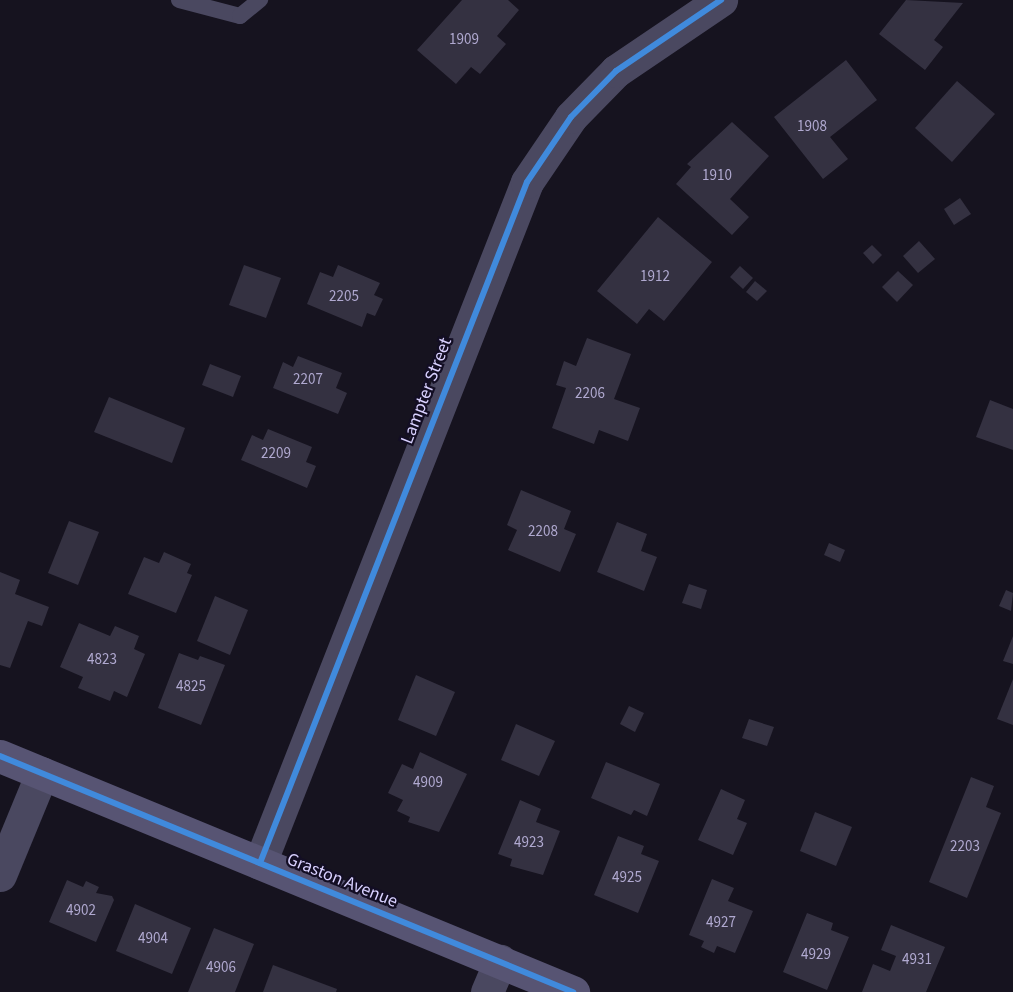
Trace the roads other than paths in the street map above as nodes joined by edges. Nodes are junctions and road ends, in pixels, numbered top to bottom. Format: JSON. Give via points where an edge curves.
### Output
{"nodes":[{"id":1,"x":179,"y":0,"type":"edge"},
{"id":2,"x":260,"y":0,"type":"edge"},
{"id":3,"x":721,"y":0,"type":"edge"},
{"id":4,"x":0,"y":756,"type":"edge"},
{"id":5,"x":42,"y":773,"type":"junction"},
{"id":6,"x":260,"y":863,"type":"junction"},
{"id":7,"x":0,"y":875,"type":"edge"},
{"id":8,"x":500,"y":962,"type":"junction"},
{"id":9,"x":487,"y":992,"type":"edge"},
{"id":10,"x":573,"y":992,"type":"edge"}],
"edges":[{"from":1,"to":2,"type":"lane","via":[[240,16]]},
{"from":3,"to":6,"type":"street","name":"Lampter Street","via":[[616,71],[571,117],[527,182]]},
{"from":4,"to":5,"type":"street","name":"Graston Avenue"},
{"from":5,"to":6,"type":"street","name":"Graston Avenue"},
{"from":5,"to":7,"type":"street"},
{"from":6,"to":8,"type":"street","name":"Graston Avenue"},
{"from":8,"to":9,"type":"street"},
{"from":8,"to":10,"type":"street","name":"Graston Avenue"}]}
